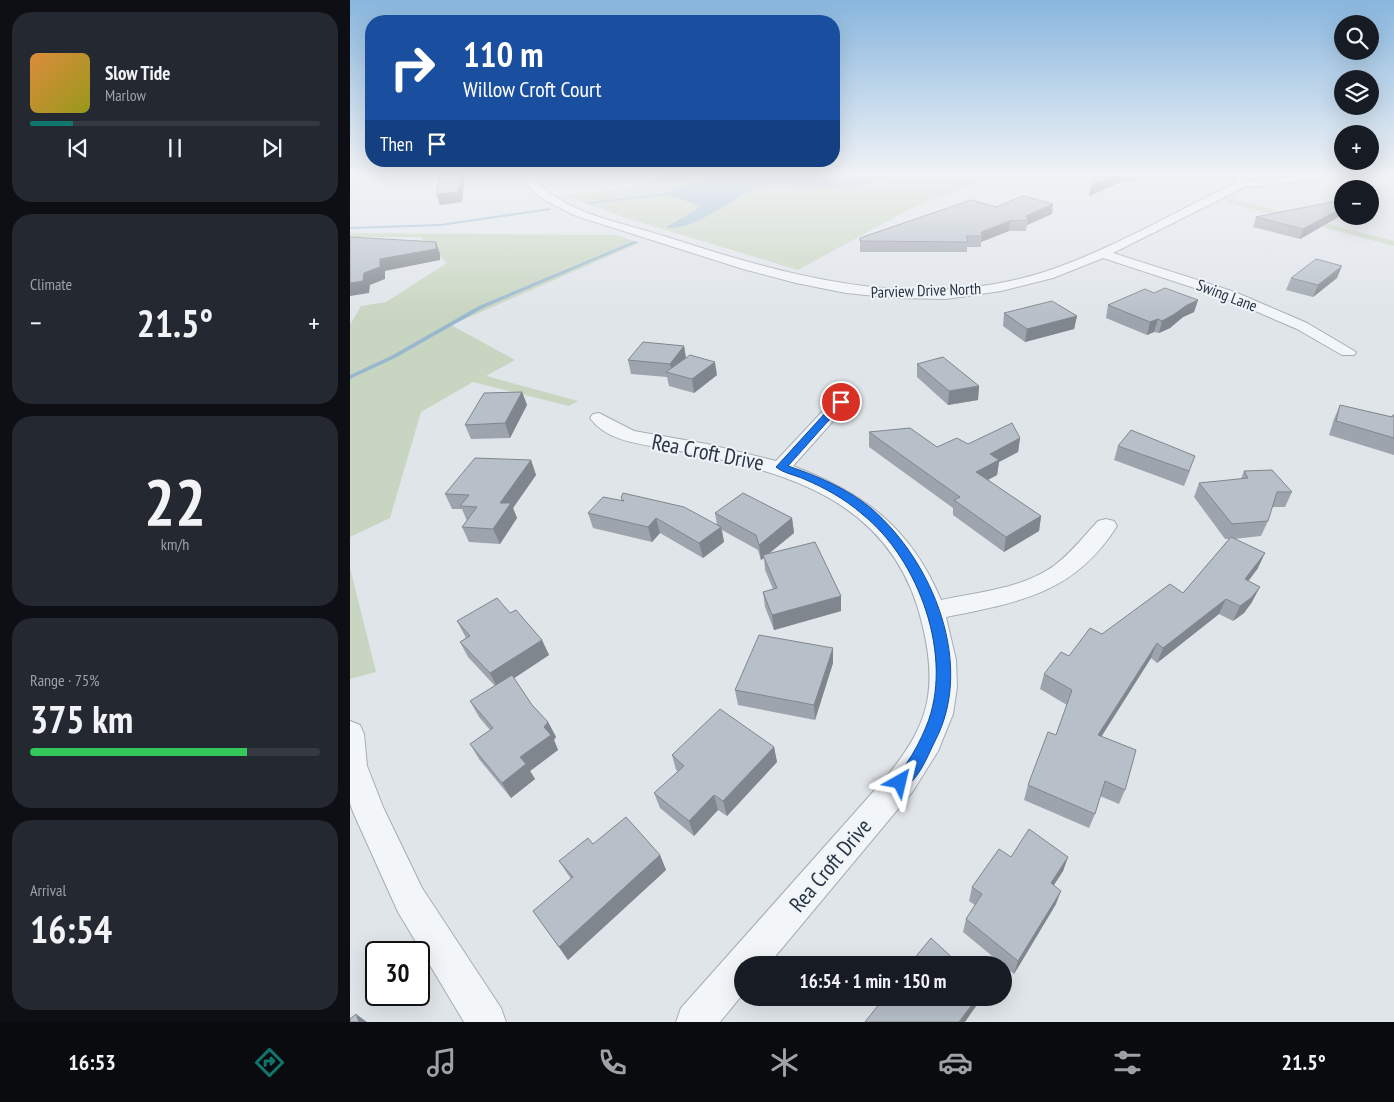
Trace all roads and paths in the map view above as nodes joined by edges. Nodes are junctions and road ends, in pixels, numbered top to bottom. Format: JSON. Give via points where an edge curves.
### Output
{"nodes":[{"id":1,"x":606,"y":221,"type":"edge"},
{"id":2,"x":1163,"y":221,"type":"edge"},
{"id":3,"x":1100,"y":253,"type":"junction"},
{"id":4,"x":1348,"y":352,"type":"dead end"},
{"id":5,"x":841,"y":402,"type":"dead end"},
{"id":6,"x":599,"y":418,"type":"dead end"},
{"id":7,"x":781,"y":467,"type":"junction"},
{"id":8,"x":1106,"y":526,"type":"dead end"},
{"id":9,"x":933,"y":611,"type":"junction"},
{"id":10,"x":350,"y":734,"type":"edge"},
{"id":11,"x":752,"y":956,"type":"edge"},
{"id":12,"x":734,"y":976,"type":"edge"},
{"id":13,"x":487,"y":1022,"type":"edge"},
{"id":14,"x":695,"y":1022,"type":"edge"}],
"edges":[{"from":1,"to":3,"type":"street","name":"Parview Drive North","via":[[711,256],[799,280],[870,293],[918,294],[999,287],[1048,275]]},
{"from":2,"to":3,"type":"street","name":"Parview Drive North"},
{"from":3,"to":4,"type":"street","name":"Swing Lane","via":[[1230,295],[1302,326]]},
{"from":5,"to":7,"type":"street"},
{"from":6,"to":7,"type":"street","name":"Rea Croft Drive","via":[[629,436]]},
{"from":7,"to":9,"type":"street","name":"Rea Croft Drive","via":[[839,492],[868,512],[899,547],[921,582]]},
{"from":8,"to":9,"type":"street","via":[[1065,569],[1028,590]]},
{"from":9,"to":11,"type":"street","name":"Rea Croft Drive","via":[[945,672],[934,729],[913,768]]},
{"from":10,"to":13,"type":"street","via":[[352,766],[410,900]]},
{"from":12,"to":14,"type":"street","name":"Rea Croft Drive"}]}
